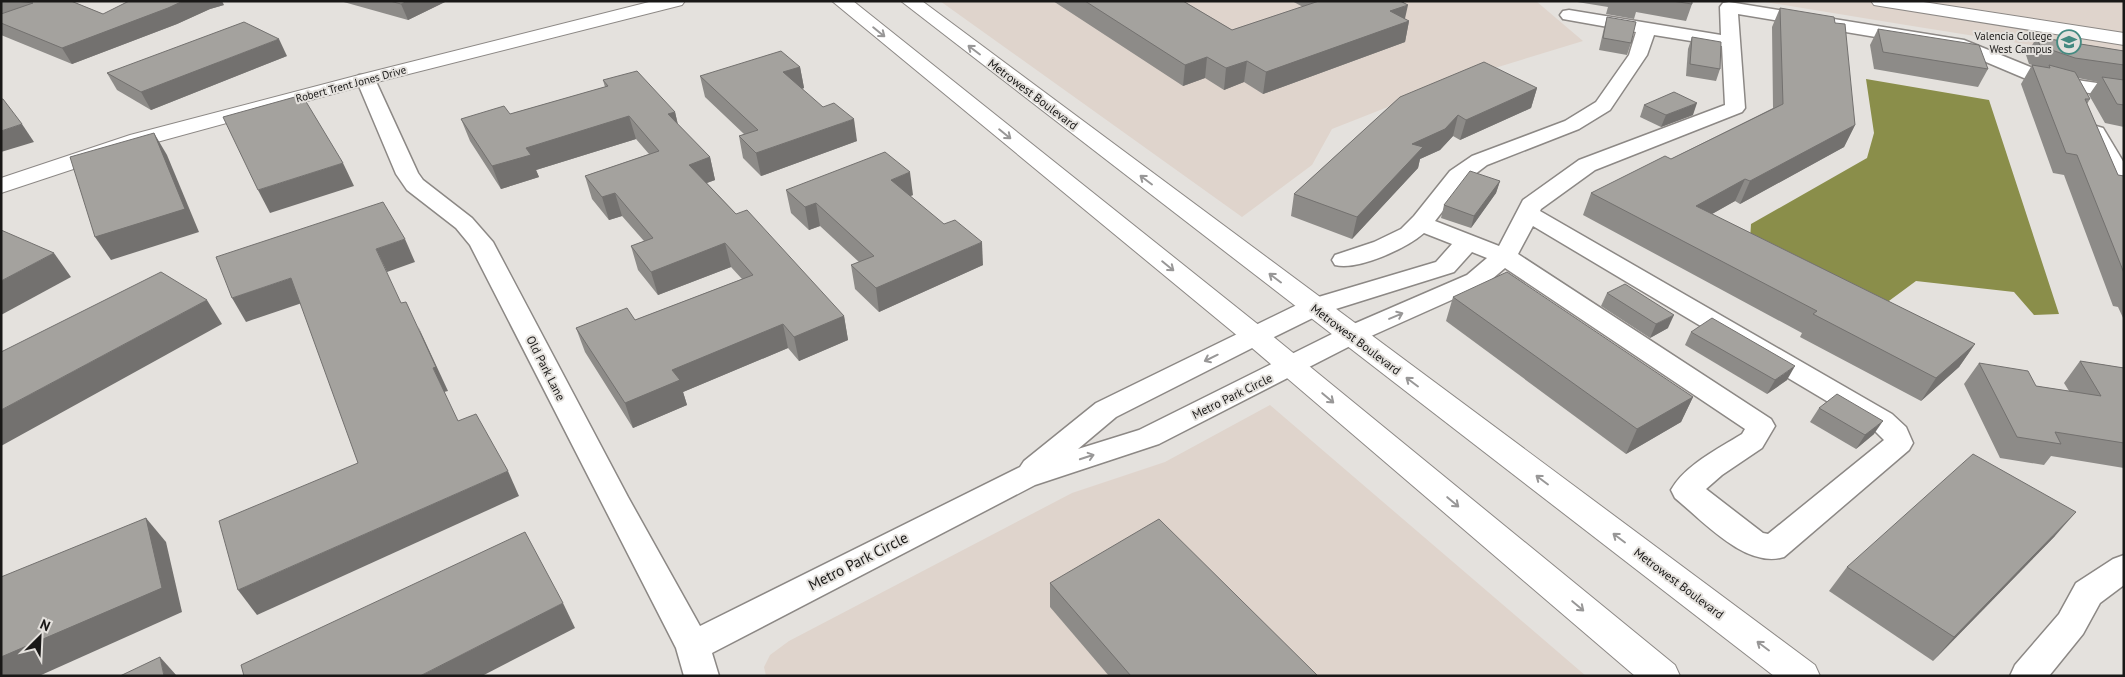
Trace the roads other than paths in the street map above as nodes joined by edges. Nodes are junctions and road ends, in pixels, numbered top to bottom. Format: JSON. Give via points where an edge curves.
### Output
{"nodes":[{"id":1,"x":676,"y":1,"type":"edge"},
{"id":2,"x":841,"y":1,"type":"edge"},
{"id":3,"x":910,"y":1,"type":"edge"},
{"id":4,"x":1880,"y":1,"type":"edge"},
{"id":5,"x":1569,"y":15,"type":"dead end"},
{"id":6,"x":1646,"y":28,"type":"junction"},
{"id":7,"x":2124,"y":39,"type":"edge"},
{"id":8,"x":1731,"y":42,"type":"junction"},
{"id":9,"x":366,"y":79,"type":"junction"},
{"id":10,"x":2072,"y":85,"type":"junction"},
{"id":11,"x":2124,"y":93,"type":"edge"},
{"id":12,"x":2090,"y":119,"type":"junction"},
{"id":13,"x":2124,"y":137,"type":"edge"},
{"id":14,"x":2124,"y":183,"type":"edge"},
{"id":15,"x":1,"y":186,"type":"edge"},
{"id":16,"x":1528,"y":213,"type":"junction"},
{"id":17,"x":1420,"y":223,"type":"junction"},
{"id":18,"x":1466,"y":242,"type":"junction"},
{"id":19,"x":1504,"y":256,"type":"junction"},
{"id":20,"x":1344,"y":260,"type":"dead end"},
{"id":21,"x":1314,"y":307,"type":"junction"},
{"id":22,"x":1255,"y":336,"type":"junction"},
{"id":23,"x":1351,"y":336,"type":"junction"},
{"id":24,"x":1290,"y":367,"type":"junction"},
{"id":25,"x":1024,"y":477,"type":"junction"},
{"id":26,"x":2124,"y":568,"type":"edge"},
{"id":27,"x":697,"y":661,"type":"edge"},
{"id":28,"x":1662,"y":676,"type":"edge"},
{"id":29,"x":1802,"y":676,"type":"edge"},
{"id":30,"x":2028,"y":676,"type":"edge"}],
"edges":[{"from":1,"to":9,"type":"street","name":"Robert Trent Jones Drive"},
{"from":2,"to":22,"type":"street","one_way":true},
{"from":21,"to":3,"type":"street","name":"Metrowest Boulevard","one_way":true},
{"from":4,"to":7,"type":"street"},
{"from":5,"to":6,"type":"street"},
{"from":6,"to":8,"type":"street"},
{"from":6,"to":17,"type":"street","via":[[1642,50],[1603,106],[1570,124],[1479,160],[1465,170]]},
{"from":8,"to":10,"type":"street","via":[[1728,7],[1964,46],[2031,74]]},
{"from":8,"to":16,"type":"street","name":"Metro Park Circle","via":[[1735,108],[1586,165],[1531,205]]},
{"from":9,"to":15,"type":"street","name":"Robert Trent Jones Drive","via":[[138,140]]},
{"from":9,"to":27,"type":"street","name":"Old Park Lane","via":[[407,174],[415,185],[464,223],[481,242]]},
{"from":10,"to":11,"type":"street"},
{"from":10,"to":12,"type":"street"},
{"from":12,"to":13,"type":"street"},
{"from":12,"to":14,"type":"street"},
{"from":16,"to":19,"type":"street","name":"Metro Park Circle"},
{"from":16,"to":19,"type":"street","via":[[1882,421],[1896,434],[1899,444],[1773,548],[1754,544],[1686,490],[1712,467],[1752,441],[1761,426]]},
{"from":17,"to":18,"type":"street"},
{"from":17,"to":20,"type":"street","via":[[1396,240]]},
{"from":18,"to":19,"type":"street"},
{"from":18,"to":21,"type":"street","name":"Metro Park Circle","via":[[1458,255],[1444,267]]},
{"from":23,"to":19,"type":"street","name":"Metro Park Circle","one_way":true,"via":[[1476,280]]},
{"from":21,"to":22,"type":"street","name":"Metro Park Circle"},
{"from":21,"to":23,"type":"street","name":"Metrowest Boulevard"},
{"from":22,"to":24,"type":"street"},
{"from":22,"to":25,"type":"street","name":"Metro Park Circle","one_way":true,"via":[[1106,410]]},
{"from":23,"to":24,"type":"street","name":"Metro Park Circle"},
{"from":29,"to":23,"type":"street","name":"Metrowest Boulevard","one_way":true},
{"from":25,"to":24,"type":"street","name":"Metro Park Circle","one_way":true,"via":[[1149,437]]},
{"from":24,"to":28,"type":"street","one_way":true},
{"from":25,"to":27,"type":"street","name":"Metro Park Circle"},
{"from":26,"to":30,"type":"street","via":[[2088,593],[2071,624]]}]}
